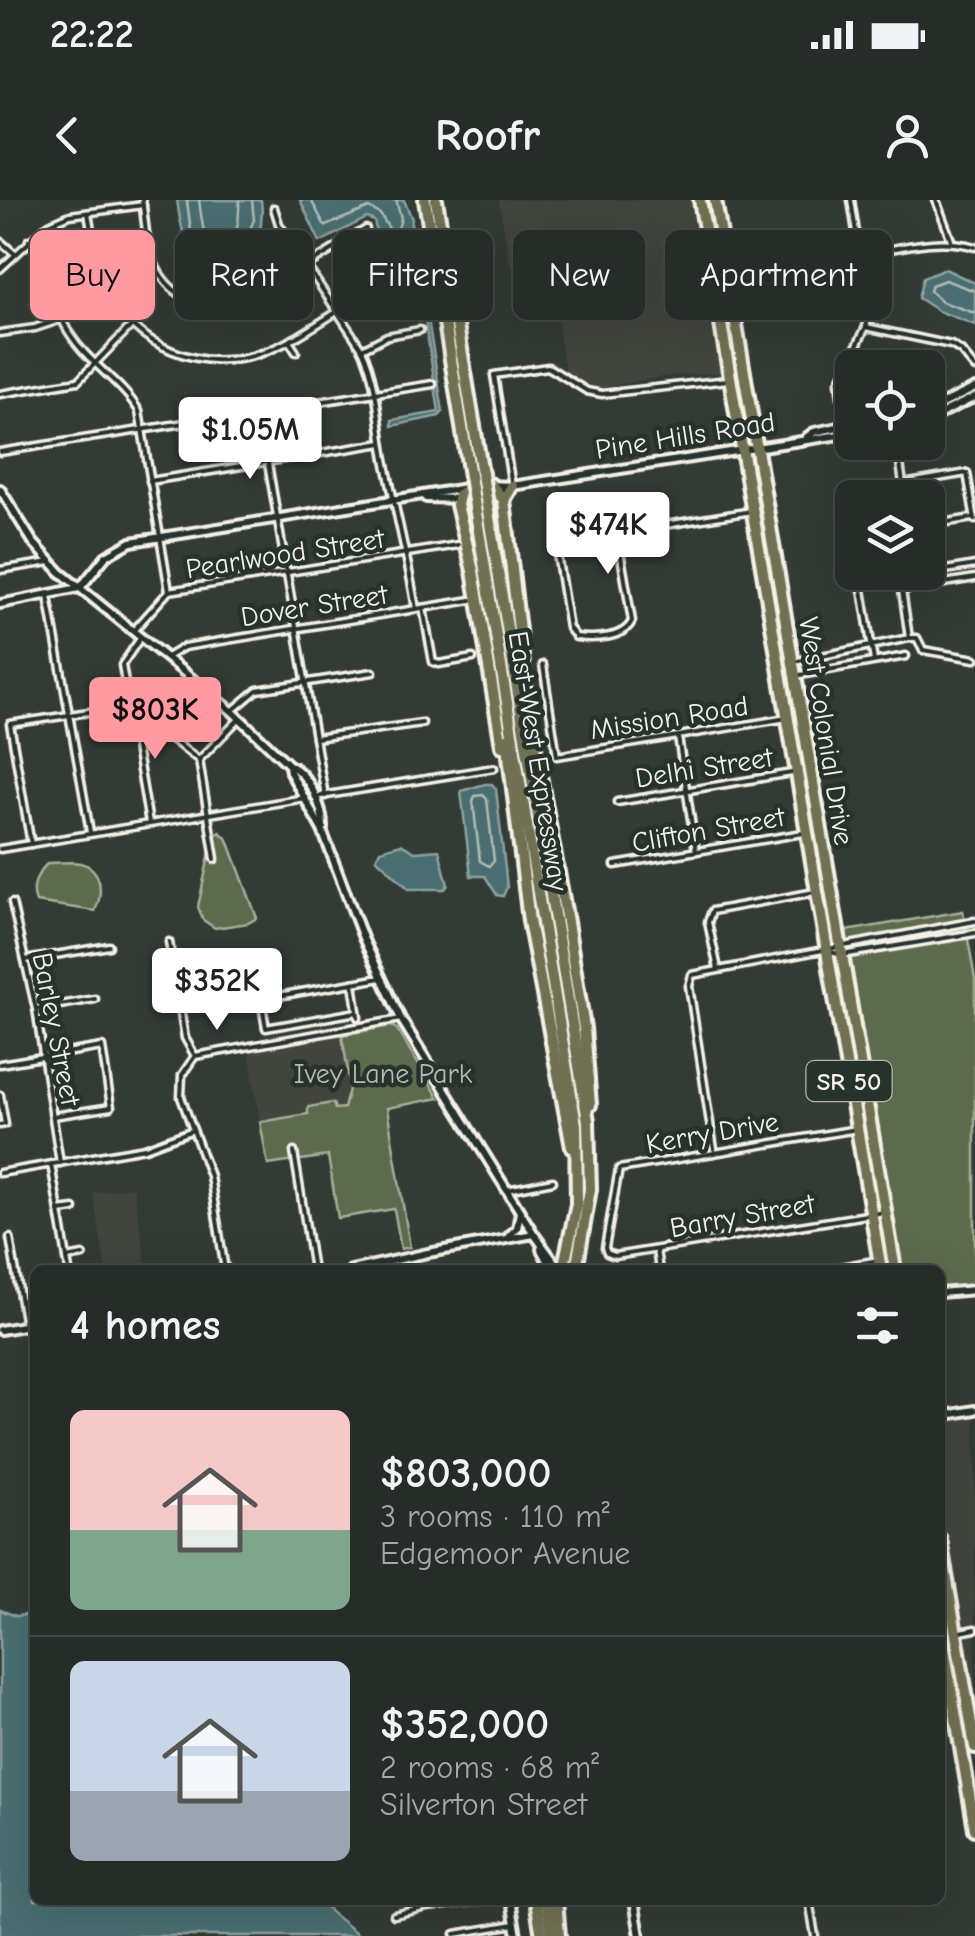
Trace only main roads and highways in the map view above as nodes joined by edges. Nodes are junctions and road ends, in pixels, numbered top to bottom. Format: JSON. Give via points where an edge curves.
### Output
{"nodes":[{"id":1,"x":425,"y":200,"type":"edge"},
{"id":2,"x":436,"y":200,"type":"edge"},
{"id":3,"x":700,"y":200,"type":"edge"},
{"id":4,"x":714,"y":200,"type":"edge"},
{"id":5,"x":719,"y":223,"type":"junction"},
{"id":6,"x":705,"y":226,"type":"junction"},
{"id":7,"x":706,"y":230,"type":"edge"},
{"id":8,"x":721,"y":320,"type":"edge"},
{"id":9,"x":731,"y":320,"type":"edge"},
{"id":10,"x":736,"y":324,"type":"junction"},
{"id":11,"x":975,"y":388,"type":"edge"},
{"id":12,"x":975,"y":397,"type":"edge"},
{"id":13,"x":945,"y":403,"type":"edge"},
{"id":14,"x":945,"y":412,"type":"edge"},
{"id":15,"x":835,"y":428,"type":"edge"},
{"id":16,"x":835,"y":432,"type":"edge"},
{"id":17,"x":835,"y":436,"type":"edge"},
{"id":18,"x":806,"y":438,"type":"junction"},
{"id":19,"x":822,"y":438,"type":"junction"},
{"id":20,"x":757,"y":446,"type":"junction"},
{"id":21,"x":743,"y":449,"type":"junction"},
{"id":22,"x":486,"y":486,"type":"junction"},
{"id":23,"x":512,"y":486,"type":"junction"},
{"id":24,"x":0,"y":489,"type":"edge"},
{"id":25,"x":422,"y":497,"type":"junction"},
{"id":26,"x":456,"y":499,"type":"junction"},
{"id":27,"x":481,"y":506,"type":"junction"},
{"id":28,"x":764,"y":573,"type":"junction"},
{"id":29,"x":80,"y":588,"type":"junction"},
{"id":30,"x":0,"y":604,"type":"edge"},
{"id":31,"x":784,"y":608,"type":"junction"},
{"id":32,"x":771,"y":614,"type":"junction"},
{"id":33,"x":508,"y":628,"type":"junction"},
{"id":34,"x":790,"y":644,"type":"junction"},
{"id":35,"x":524,"y":689,"type":"junction"},
{"id":36,"x":508,"y":714,"type":"junction"},
{"id":37,"x":788,"y":718,"type":"junction"},
{"id":38,"x":807,"y":749,"type":"junction"},
{"id":39,"x":289,"y":768,"type":"junction"},
{"id":40,"x":510,"y":782,"type":"junction"},
{"id":41,"x":802,"y":798,"type":"junction"},
{"id":42,"x":819,"y":822,"type":"junction"},
{"id":43,"x":323,"y":828,"type":"junction"},
{"id":44,"x":807,"y":832,"type":"junction"},
{"id":45,"x":826,"y":862,"type":"junction"},
{"id":46,"x":856,"y":1038,"type":"junction"},
{"id":47,"x":842,"y":1040,"type":"junction"},
{"id":48,"x":588,"y":1120,"type":"junction"},
{"id":49,"x":578,"y":1166,"type":"junction"},
{"id":50,"x":520,"y":1211,"type":"junction"},
{"id":51,"x":534,"y":1234,"type":"junction"},
{"id":52,"x":505,"y":1239,"type":"junction"},
{"id":53,"x":376,"y":1265,"type":"edge"},
{"id":54,"x":550,"y":1265,"type":"edge"},
{"id":55,"x":557,"y":1265,"type":"edge"},
{"id":56,"x":563,"y":1265,"type":"edge"},
{"id":57,"x":577,"y":1265,"type":"edge"},
{"id":58,"x":880,"y":1265,"type":"edge"},
{"id":59,"x":893,"y":1265,"type":"edge"},
{"id":60,"x":975,"y":1290,"type":"edge"},
{"id":61,"x":945,"y":1293,"type":"edge"},
{"id":62,"x":30,"y":1325,"type":"edge"},
{"id":63,"x":0,"y":1330,"type":"edge"},
{"id":64,"x":975,"y":1410,"type":"edge"},
{"id":65,"x":945,"y":1415,"type":"edge"},
{"id":66,"x":945,"y":1568,"type":"edge"},
{"id":67,"x":945,"y":1599,"type":"edge"},
{"id":68,"x":955,"y":1627,"type":"junction"},
{"id":69,"x":945,"y":1654,"type":"edge"},
{"id":70,"x":951,"y":1690,"type":"junction"},
{"id":71,"x":972,"y":1732,"type":"junction"},
{"id":72,"x":975,"y":1747,"type":"edge"},
{"id":73,"x":972,"y":1797,"type":"edge"},
{"id":74,"x":975,"y":1829,"type":"edge"},
{"id":75,"x":513,"y":1905,"type":"edge"},
{"id":76,"x":537,"y":1905,"type":"edge"},
{"id":77,"x":547,"y":1905,"type":"edge"},
{"id":78,"x":556,"y":1905,"type":"edge"},
{"id":79,"x":635,"y":1905,"type":"edge"},
{"id":80,"x":517,"y":1936,"type":"edge"},
{"id":81,"x":542,"y":1936,"type":"edge"},
{"id":82,"x":556,"y":1936,"type":"edge"},
{"id":83,"x":640,"y":1936,"type":"edge"}],
"edges":[{"from":1,"to":22,"type":"highway","name":"East-West Expressway"},
{"from":2,"to":22,"type":"highway","name":"East-West Expressway"},
{"from":3,"to":6,"type":"highway","name":"West Colonial Drive","number":"SR 50"},
{"from":4,"to":5,"type":"highway","name":"West Colonial Drive","number":"SR 50"},
{"from":5,"to":6,"type":"highway"},
{"from":5,"to":10,"type":"highway","name":"West Colonial Drive","number":"SR 50"},
{"from":6,"to":7,"type":"highway","name":"West Colonial Drive","number":"SR 50"},
{"from":8,"to":21,"type":"highway","name":"West Colonial Drive","number":"SR 50"},
{"from":9,"to":10,"type":"highway"},
{"from":10,"to":20,"type":"highway","name":"West Colonial Drive","number":"SR 50"},
{"from":11,"to":13,"type":"main road"},
{"from":12,"to":14,"type":"main road"},
{"from":15,"to":18,"type":"main road","name":"Pine Hills Road"},
{"from":16,"to":19,"type":"main road"},
{"from":17,"to":19,"type":"main road","name":"Pine Hills Road"},
{"from":18,"to":19,"type":"main road","name":"Pine Hills Road"},
{"from":18,"to":20,"type":"main road","name":"Pine Hills Road"},
{"from":20,"to":21,"type":"main road","name":"Pine Hills Road"},
{"from":20,"to":31,"type":"highway","name":"West Colonial Drive","number":"SR 50"},
{"from":21,"to":23,"type":"main road","name":"Pine Hills Road"},
{"from":21,"to":28,"type":"highway","name":"West Colonial Drive","number":"SR 50"},
{"from":22,"to":23,"type":"highway"},
{"from":22,"to":23,"type":"main road","name":"Pine Hills Road"},
{"from":22,"to":25,"type":"main road","name":"Pine Hills Road"},
{"from":22,"to":26,"type":"highway"},
{"from":22,"to":26,"type":"main road","name":"Pine Hills Road"},
{"from":22,"to":27,"type":"highway","name":"East-West Expressway","bridge":true},
{"from":22,"to":35,"type":"highway"},
{"from":24,"to":29,"type":"main road","via":[[50,562]]},
{"from":25,"to":26,"type":"main road","name":"Pine Hills Road"},
{"from":25,"to":29,"type":"main road","name":"Pine Hills Road","via":[[132,542],[106,556]]},
{"from":26,"to":40,"type":"highway"},
{"from":27,"to":33,"type":"highway","name":"East-West Expressway"},
{"from":27,"to":36,"type":"highway","name":"East-West Expressway"},
{"from":28,"to":31,"type":"highway","via":[[776,606]]},
{"from":28,"to":32,"type":"highway","name":"West Colonial Drive","number":"SR 50"},
{"from":29,"to":30,"type":"main road"},
{"from":29,"to":39,"type":"main road","via":[[232,711]]},
{"from":31,"to":34,"type":"highway","name":"West Colonial Drive","number":"SR 50"},
{"from":32,"to":34,"type":"highway","via":[[780,615]]},
{"from":32,"to":37,"type":"highway","name":"West Colonial Drive","number":"SR 50"},
{"from":33,"to":35,"type":"highway"},
{"from":33,"to":48,"type":"highway","name":"East-West Expressway"},
{"from":34,"to":38,"type":"highway","name":"West Colonial Drive","number":"SR 50"},
{"from":35,"to":48,"type":"highway","via":[[584,1028]]},
{"from":36,"to":40,"type":"highway"},
{"from":36,"to":49,"type":"highway","name":"East-West Expressway"},
{"from":37,"to":38,"type":"highway","via":[[797,719]]},
{"from":37,"to":41,"type":"highway","name":"West Colonial Drive","number":"SR 50"},
{"from":38,"to":42,"type":"highway","name":"West Colonial Drive","number":"SR 50"},
{"from":39,"to":43,"type":"main road"},
{"from":39,"to":43,"type":"main road","via":[[298,769],[315,797]]},
{"from":40,"to":49,"type":"highway","via":[[529,921]]},
{"from":41,"to":42,"type":"highway","via":[[810,819]]},
{"from":41,"to":44,"type":"highway","name":"West Colonial Drive","number":"SR 50"},
{"from":42,"to":45,"type":"highway","name":"West Colonial Drive","number":"SR 50"},
{"from":43,"to":50,"type":"main road","via":[[402,1019]]},
{"from":44,"to":45,"type":"highway","via":[[818,834]]},
{"from":44,"to":47,"type":"highway","name":"West Colonial Drive","number":"SR 50"},
{"from":45,"to":46,"type":"highway","name":"West Colonial Drive","number":"SR 50"},
{"from":46,"to":47,"type":"highway"},
{"from":46,"to":59,"type":"highway","name":"West Colonial Drive","number":"SR 50"},
{"from":47,"to":58,"type":"highway","name":"West Colonial Drive","number":"SR 50"},
{"from":48,"to":57,"type":"highway","name":"East-West Expressway","via":[[590,1189]]},
{"from":49,"to":56,"type":"highway","name":"East-West Expressway"},
{"from":50,"to":51,"type":"main road"},
{"from":50,"to":52,"type":"main road","via":[[517,1228]]},
{"from":51,"to":52,"type":"main road"},
{"from":51,"to":54,"type":"main road"},
{"from":51,"to":55,"type":"main road"},
{"from":52,"to":53,"type":"main road"},
{"from":60,"to":61,"type":"main road"},
{"from":62,"to":63,"type":"main road"},
{"from":64,"to":65,"type":"main road"},
{"from":66,"to":68,"type":"highway"},
{"from":67,"to":68,"type":"highway"},
{"from":68,"to":71,"type":"highway"},
{"from":69,"to":70,"type":"highway"},
{"from":70,"to":71,"type":"highway","via":[[964,1729]]},
{"from":70,"to":73,"type":"highway"},
{"from":71,"to":72,"type":"highway"},
{"from":73,"to":74,"type":"highway"},
{"from":75,"to":80,"type":"main road"},
{"from":76,"to":81,"type":"highway"},
{"from":77,"to":82,"type":"highway"},
{"from":78,"to":82,"type":"highway"},
{"from":79,"to":83,"type":"main road"}]}
